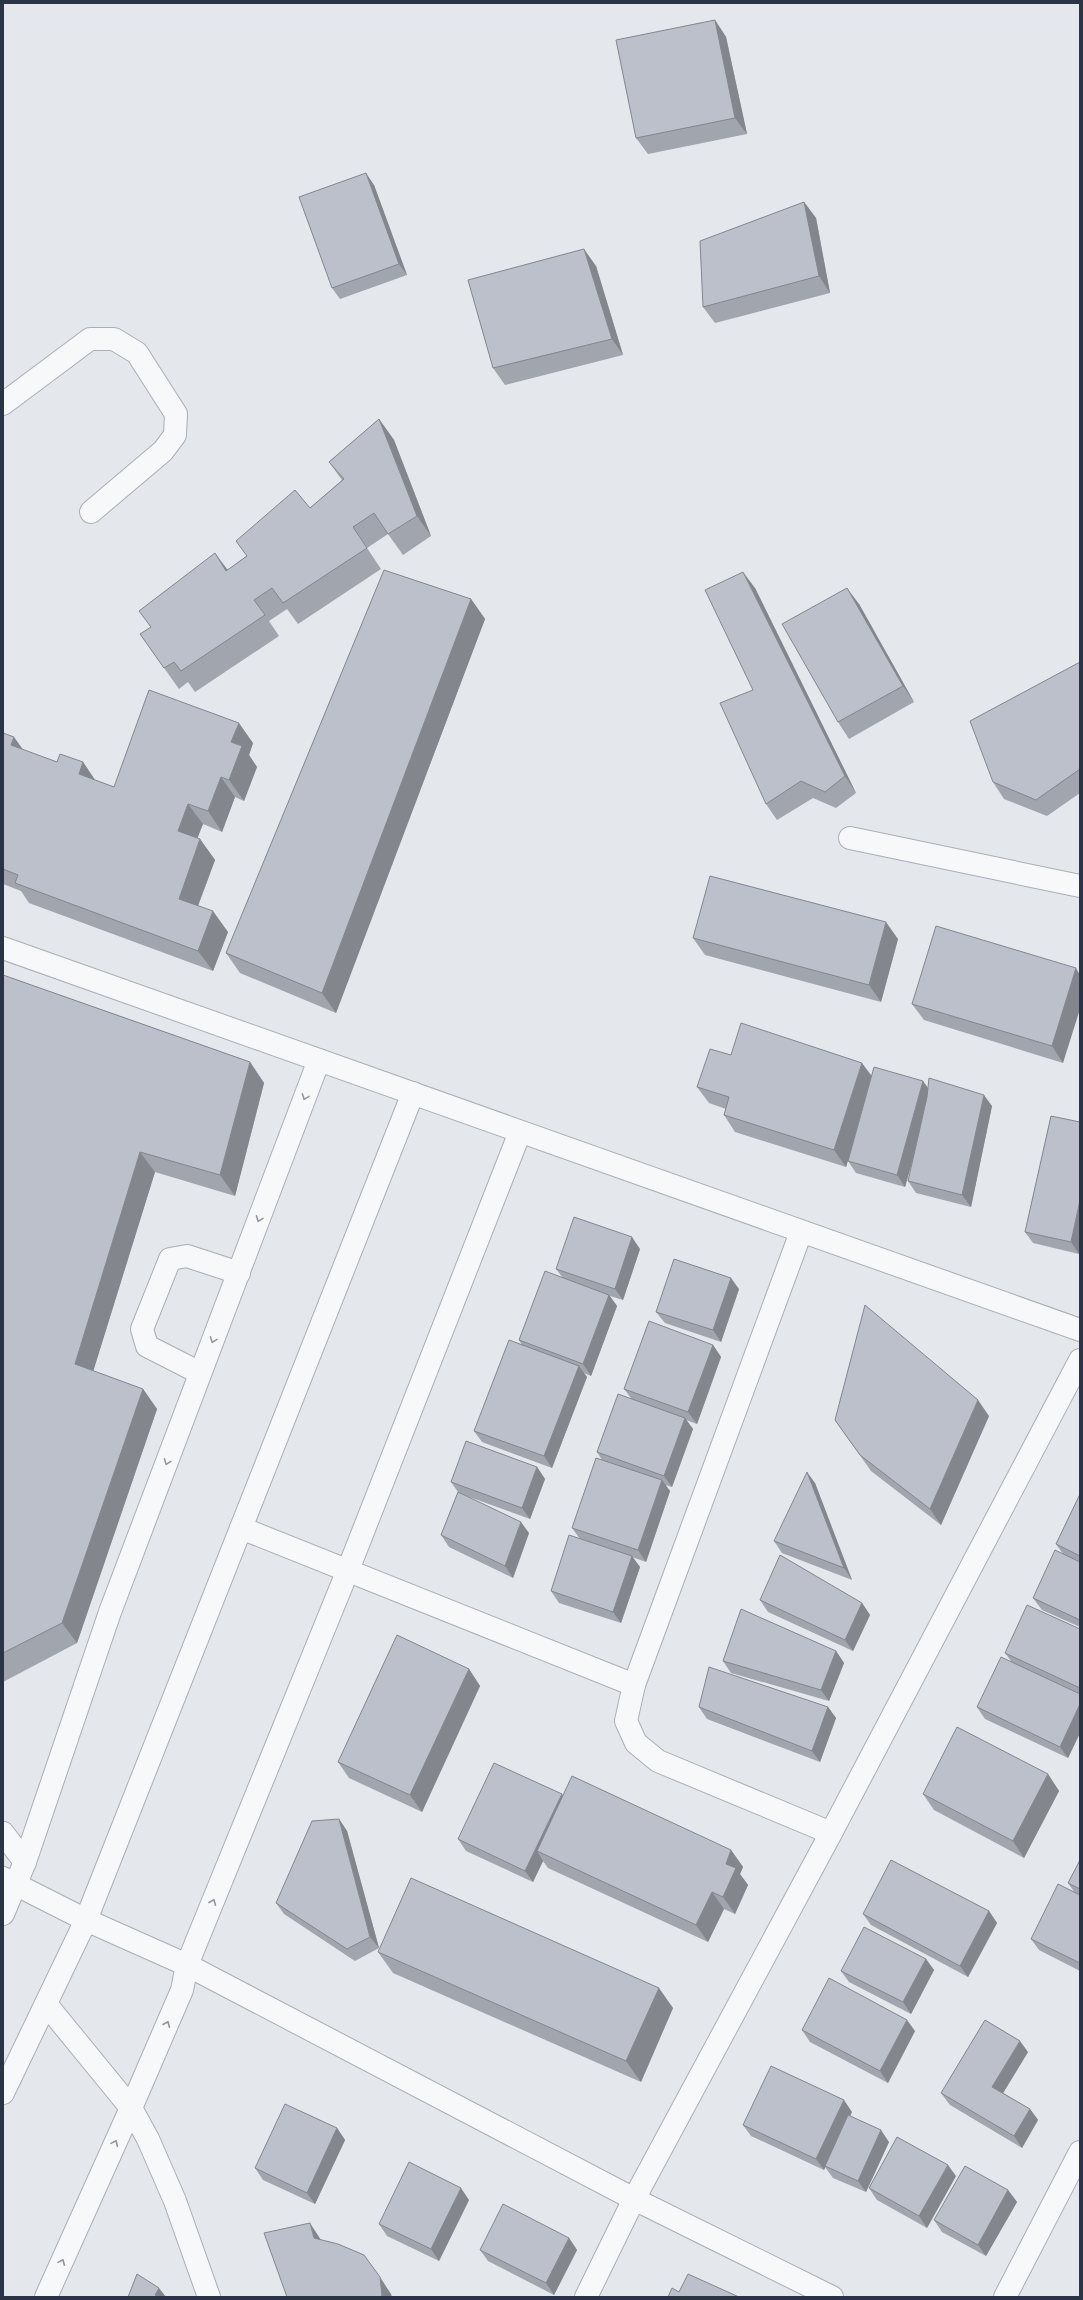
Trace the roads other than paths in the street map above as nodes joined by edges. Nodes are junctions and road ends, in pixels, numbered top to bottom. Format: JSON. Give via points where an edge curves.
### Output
{"nodes":[{"id":1,"x":3,"y":404,"type":"edge"},
{"id":2,"x":91,"y":512,"type":"dead end"},
{"id":3,"x":850,"y":838,"type":"dead end"},
{"id":4,"x":1080,"y":886,"type":"edge"},
{"id":5,"x":3,"y":948,"type":"edge"},
{"id":6,"x":319,"y":1060,"type":"junction"},
{"id":7,"x":413,"y":1093,"type":"junction"},
{"id":8,"x":520,"y":1132,"type":"junction"},
{"id":9,"x":801,"y":1232,"type":"junction"},
{"id":10,"x":239,"y":1273,"type":"junction"},
{"id":11,"x":1080,"y":1330,"type":"edge"},
{"id":12,"x":1080,"y":1360,"type":"edge"},
{"id":13,"x":200,"y":1373,"type":"junction"},
{"id":14,"x":242,"y":1528,"type":"junction"},
{"id":15,"x":348,"y":1570,"type":"junction"},
{"id":16,"x":634,"y":1685,"type":"junction"},
{"id":17,"x":3,"y":1832,"type":"edge"},
{"id":18,"x":831,"y":1833,"type":"junction"},
{"id":19,"x":25,"y":1862,"type":"junction"},
{"id":20,"x":10,"y":1882,"type":"edge"},
{"id":21,"x":3,"y":1914,"type":"edge"},
{"id":22,"x":86,"y":1920,"type":"junction"},
{"id":23,"x":187,"y":1965,"type":"junction"},
{"id":24,"x":46,"y":2004,"type":"junction"},
{"id":25,"x":3,"y":2093,"type":"edge"},
{"id":26,"x":131,"y":2108,"type":"junction"},
{"id":27,"x":1080,"y":2152,"type":"edge"},
{"id":28,"x":634,"y":2199,"type":"junction"},
{"id":29,"x":46,"y":2297,"type":"edge"},
{"id":30,"x":209,"y":2297,"type":"edge"},
{"id":31,"x":586,"y":2297,"type":"edge"},
{"id":32,"x":832,"y":2297,"type":"edge"},
{"id":33,"x":1005,"y":2297,"type":"edge"}],
"edges":[{"from":1,"to":2,"type":"street","via":[[90,339],[114,339],[137,353],[176,414],[175,435],[162,451]]},
{"from":3,"to":4,"type":"street"},
{"from":5,"to":6,"type":"street"},
{"from":6,"to":7,"type":"street"},
{"from":6,"to":10,"type":"street","one_way":true},
{"from":7,"to":8,"type":"street"},
{"from":7,"to":14,"type":"street"},
{"from":8,"to":9,"type":"street"},
{"from":8,"to":15,"type":"street"},
{"from":9,"to":11,"type":"street"},
{"from":9,"to":16,"type":"street"},
{"from":10,"to":13,"type":"street","one_way":true},
{"from":10,"to":13,"type":"street","via":[[187,1256],[170,1259],[142,1329],[147,1346]]},
{"from":12,"to":18,"type":"street"},
{"from":13,"to":19,"type":"street","one_way":true,"via":[[110,1612]]},
{"from":14,"to":15,"type":"street"},
{"from":14,"to":22,"type":"street"},
{"from":15,"to":16,"type":"street"},
{"from":23,"to":15,"type":"street","one_way":true},
{"from":16,"to":18,"type":"street","via":[[626,1720],[636,1743],[658,1761]]},
{"from":17,"to":19,"type":"street"},
{"from":18,"to":28,"type":"street"},
{"from":19,"to":20,"type":"street"},
{"from":20,"to":21,"type":"street"},
{"from":20,"to":22,"type":"street"},
{"from":22,"to":23,"type":"street"},
{"from":22,"to":24,"type":"street"},
{"from":26,"to":23,"type":"street","one_way":true,"via":[[182,1990]]},
{"from":23,"to":28,"type":"street"},
{"from":24,"to":25,"type":"street"},
{"from":24,"to":26,"type":"street"},
{"from":29,"to":26,"type":"street","one_way":true},
{"from":26,"to":30,"type":"street","via":[[148,2139],[175,2201]]},
{"from":27,"to":33,"type":"street"},
{"from":28,"to":31,"type":"street"},
{"from":28,"to":32,"type":"street"}]}
